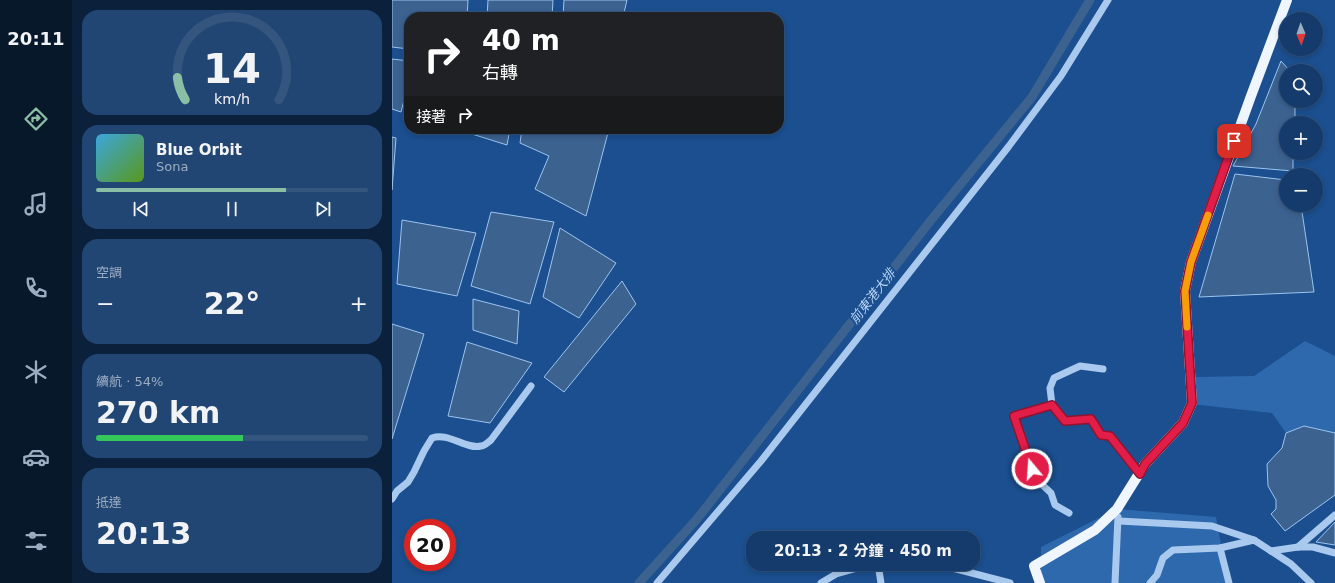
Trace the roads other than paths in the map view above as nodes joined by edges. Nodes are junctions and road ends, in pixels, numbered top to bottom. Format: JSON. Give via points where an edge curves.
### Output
{"nodes":[{"id":1,"x":1108,"y":0,"type":"edge"},
{"id":2,"x":1287,"y":0,"type":"edge"},
{"id":3,"x":1103,"y":369,"type":"dead end"},
{"id":4,"x":531,"y":386,"type":"dead end"},
{"id":5,"x":1052,"y":405,"type":"junction"},
{"id":6,"x":1140,"y":474,"type":"junction"},
{"id":7,"x":392,"y":499,"type":"edge"},
{"id":8,"x":1116,"y":509,"type":"junction"},
{"id":9,"x":1070,"y":513,"type":"dead end"},
{"id":10,"x":1335,"y":515,"type":"edge"},
{"id":11,"x":1118,"y":521,"type":"junction"},
{"id":12,"x":1254,"y":540,"type":"junction"},
{"id":13,"x":1298,"y":547,"type":"junction"},
{"id":14,"x":1220,"y":548,"type":"junction"},
{"id":15,"x":1271,"y":551,"type":"junction"},
{"id":16,"x":1335,"y":553,"type":"edge"},
{"id":17,"x":847,"y":571,"type":"edge"},
{"id":18,"x":879,"y":571,"type":"edge"},
{"id":19,"x":964,"y":571,"type":"edge"},
{"id":20,"x":657,"y":583,"type":"edge"},
{"id":21,"x":821,"y":583,"type":"edge"},
{"id":22,"x":881,"y":583,"type":"edge"},
{"id":23,"x":1010,"y":583,"type":"edge"},
{"id":24,"x":1040,"y":583,"type":"edge"},
{"id":25,"x":1115,"y":583,"type":"edge"},
{"id":26,"x":1150,"y":583,"type":"edge"},
{"id":27,"x":1229,"y":583,"type":"edge"},
{"id":28,"x":1311,"y":583,"type":"edge"}],
"edges":[{"from":1,"to":20,"type":"street","via":[[1062,76],[1009,146],[761,461]]},
{"from":2,"to":6,"type":"main road","via":[[1191,262],[1185,291],[1192,403],[1183,423],[1145,464]]},
{"from":3,"to":5,"type":"street","via":[[1080,366],[1054,378],[1050,388]]},
{"from":4,"to":7,"type":"street","via":[[487,444],[481,447],[473,446],[439,435],[432,438],[408,482]]},
{"from":5,"to":6,"type":"street","via":[[1065,421],[1091,419],[1101,435],[1110,436]]},
{"from":5,"to":9,"type":"street","via":[[1014,416],[1034,477],[1051,493],[1055,505]]},
{"from":6,"to":8,"type":"main road"},
{"from":8,"to":11,"type":"street"},
{"from":8,"to":24,"type":"main road","via":[[1095,530],[1034,566]]},
{"from":10,"to":13,"type":"street"},
{"from":11,"to":12,"type":"street","via":[[1212,526]]},
{"from":11,"to":25,"type":"street"},
{"from":12,"to":14,"type":"street"},
{"from":12,"to":15,"type":"street"},
{"from":13,"to":15,"type":"street"},
{"from":13,"to":16,"type":"street","via":[[1313,547]]},
{"from":14,"to":26,"type":"street","via":[[1173,550],[1163,558],[1157,575]]},
{"from":14,"to":27,"type":"street"},
{"from":15,"to":28,"type":"street","via":[[1291,564]]},
{"from":17,"to":21,"type":"street"},
{"from":18,"to":22,"type":"street"},
{"from":19,"to":23,"type":"street"}]}
